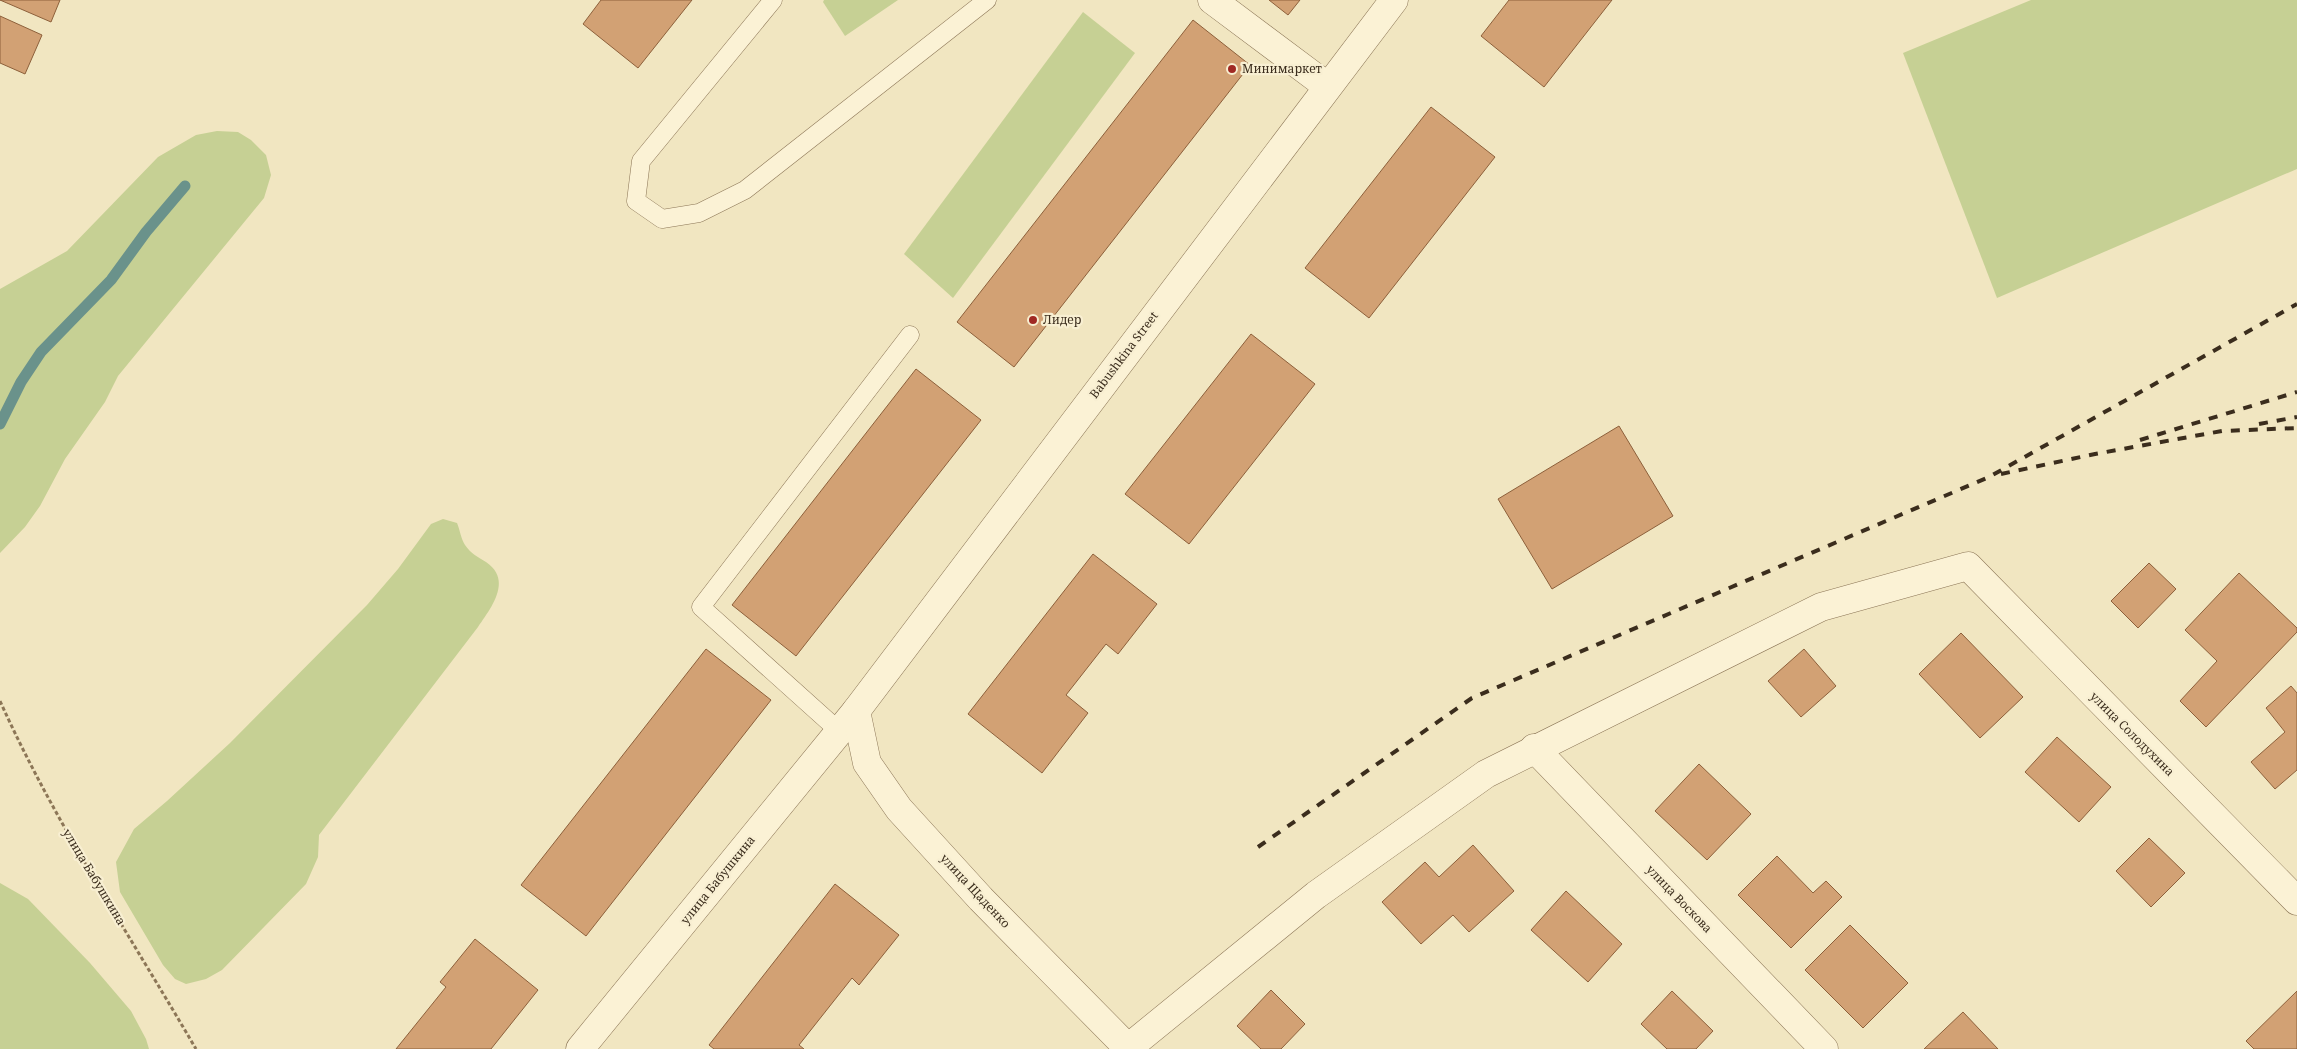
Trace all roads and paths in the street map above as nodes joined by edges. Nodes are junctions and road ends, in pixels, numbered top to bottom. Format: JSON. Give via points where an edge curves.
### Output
{"nodes":[{"id":1,"x":773,"y":0,"type":"edge"},
{"id":2,"x":987,"y":0,"type":"edge"},
{"id":3,"x":1212,"y":0,"type":"edge"},
{"id":4,"x":1394,"y":0,"type":"edge"},
{"id":5,"x":1327,"y":86,"type":"junction"},
{"id":6,"x":910,"y":336,"type":"dead end"},
{"id":7,"x":0,"y":701,"type":"edge"},
{"id":8,"x":847,"y":721,"type":"junction"},
{"id":9,"x":1534,"y":748,"type":"junction"},
{"id":10,"x":2297,"y":901,"type":"edge"},
{"id":11,"x":196,"y":1049,"type":"edge"},
{"id":12,"x":580,"y":1049,"type":"edge"},
{"id":13,"x":1129,"y":1049,"type":"edge"},
{"id":14,"x":1824,"y":1049,"type":"edge"}],
"edges":[{"from":1,"to":2,"type":"lane","via":[[641,161],[636,201],[662,219],[699,213],[744,190]]},
{"from":3,"to":5,"type":"street"},
{"from":4,"to":5,"type":"street","name":"Babushkina Street"},
{"from":5,"to":8,"type":"street","name":"Babushkina Street"},
{"from":6,"to":8,"type":"lane","via":[[701,607]]},
{"from":7,"to":11,"type":"path","name":"улица Бабушкина","via":[[27,761],[83,861]]},
{"from":8,"to":12,"type":"street","name":"улица Бабушкина"},
{"from":8,"to":13,"type":"street","name":"улица Щаденко","via":[[867,763],[899,809],[981,899]]},
{"from":9,"to":10,"type":"street","name":"улица Солодухина","via":[[1821,607],[1968,566]]},
{"from":9,"to":13,"type":"street","via":[[1486,774],[1316,896]]},
{"from":9,"to":14,"type":"street","name":"улица Воскова"}]}
